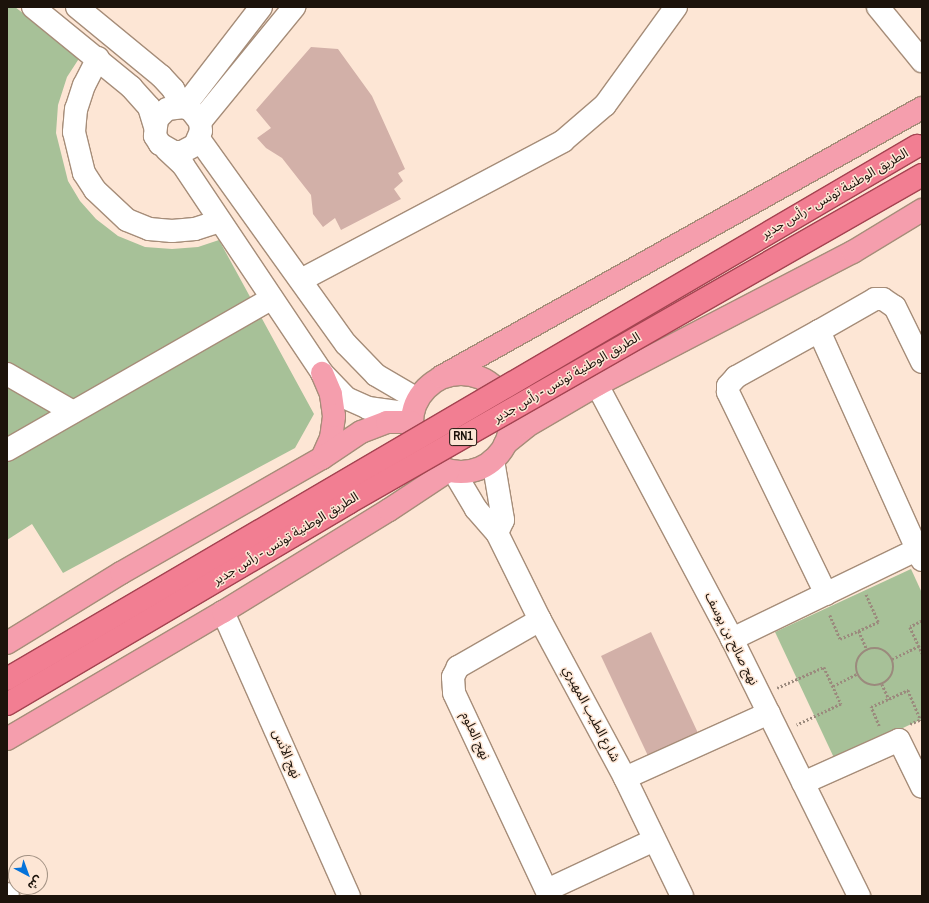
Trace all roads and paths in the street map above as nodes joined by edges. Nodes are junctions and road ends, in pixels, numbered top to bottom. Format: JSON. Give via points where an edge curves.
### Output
{"nodes":[{"id":1,"x":33,"y":7,"type":"edge"},
{"id":2,"x":77,"y":7,"type":"edge"},
{"id":3,"x":260,"y":7,"type":"edge"},
{"id":4,"x":294,"y":7,"type":"edge"},
{"id":5,"x":676,"y":7,"type":"edge"},
{"id":6,"x":878,"y":7,"type":"edge"},
{"id":7,"x":98,"y":58,"type":"junction"},
{"id":8,"x":922,"y":61,"type":"edge"},
{"id":9,"x":183,"y":107,"type":"junction"},
{"id":10,"x":922,"y":108,"type":"edge"},
{"id":11,"x":155,"y":127,"type":"junction"},
{"id":12,"x":199,"y":131,"type":"junction"},
{"id":13,"x":917,"y":146,"type":"dead end"},
{"id":14,"x":167,"y":150,"type":"junction"},
{"id":15,"x":922,"y":175,"type":"edge"},
{"id":16,"x":922,"y":210,"type":"edge"},
{"id":17,"x":220,"y":221,"type":"junction"},
{"id":18,"x":301,"y":280,"type":"junction"},
{"id":19,"x":272,"y":298,"type":"junction"},
{"id":20,"x":819,"y":331,"type":"junction"},
{"id":21,"x":922,"y":362,"type":"edge"},
{"id":22,"x":322,"y":373,"type":"junction"},
{"id":23,"x":7,"y":374,"type":"edge"},
{"id":24,"x":441,"y":377,"type":"junction"},
{"id":25,"x":596,"y":385,"type":"junction"},
{"id":26,"x":73,"y":412,"type":"junction"},
{"id":27,"x":413,"y":412,"type":"junction"},
{"id":28,"x":7,"y":450,"type":"edge"},
{"id":29,"x":499,"y":452,"type":"junction"},
{"id":30,"x":322,"y":458,"type":"junction"},
{"id":31,"x":451,"y":471,"type":"junction"},
{"id":32,"x":497,"y":533,"type":"junction"},
{"id":33,"x":920,"y":555,"type":"edge"},
{"id":34,"x":858,"y":578,"type":"junction"},
{"id":35,"x":824,"y":595,"type":"junction"},
{"id":36,"x":223,"y":612,"type":"junction"},
{"id":37,"x":540,"y":620,"type":"junction"},
{"id":38,"x":922,"y":622,"type":"edge"},
{"id":39,"x":859,"y":631,"type":"junction"},
{"id":40,"x":732,"y":638,"type":"junction"},
{"id":41,"x":7,"y":643,"type":"edge"},
{"id":42,"x":919,"y":646,"type":"junction"},
{"id":43,"x":867,"y":650,"type":"junction"},
{"id":44,"x":922,"y":653,"type":"edge"},
{"id":45,"x":892,"y":659,"type":"junction"},
{"id":46,"x":857,"y":674,"type":"junction"},
{"id":47,"x":7,"y":679,"type":"edge"},
{"id":48,"x":882,"y":684,"type":"junction"},
{"id":49,"x":832,"y":686,"type":"junction"},
{"id":50,"x":889,"y":699,"type":"junction"},
{"id":51,"x":7,"y":704,"type":"edge"},
{"id":52,"x":765,"y":705,"type":"junction"},
{"id":53,"x":921,"y":720,"type":"dead end"},
{"id":54,"x":779,"y":733,"type":"junction"},
{"id":55,"x":7,"y":739,"type":"edge"},
{"id":56,"x":888,"y":744,"type":"junction"},
{"id":57,"x":625,"y":778,"type":"junction"},
{"id":58,"x":803,"y":783,"type":"junction"},
{"id":59,"x":922,"y":787,"type":"edge"},
{"id":60,"x":654,"y":840,"type":"junction"},
{"id":61,"x":548,"y":893,"type":"edge"},
{"id":62,"x":349,"y":896,"type":"edge"},
{"id":63,"x":682,"y":896,"type":"edge"},
{"id":64,"x":859,"y":896,"type":"edge"}],
"edges":[{"from":1,"to":7,"type":"street"},
{"from":2,"to":9,"type":"street","via":[[161,76],[173,89]]},
{"from":3,"to":9,"type":"street"},
{"from":4,"to":12,"type":"street"},
{"from":5,"to":18,"type":"street","via":[[605,105],[563,141]]},
{"from":6,"to":8,"type":"street"},
{"from":7,"to":11,"type":"street","via":[[140,96],[149,107]]},
{"from":7,"to":17,"type":"street","via":[[84,85],[76,109],[74,132],[84,173],[95,190],[127,220],[149,229],[195,229]]},
{"from":9,"to":11,"type":"street","via":[[167,109],[161,113]]},
{"from":9,"to":12,"type":"street","via":[[191,110]]},
{"from":10,"to":24,"type":"main road"},
{"from":11,"to":14,"type":"street","via":[[155,136]]},
{"from":12,"to":14,"type":"street","via":[[189,150]]},
{"from":12,"to":18,"type":"street"},
{"from":13,"to":47,"type":"highway","name":"الطريق الوطنية تونس - رأس جدير","number":"RN1","bridge":true},
{"from":14,"to":17,"type":"street","via":[[183,165]]},
{"from":15,"to":51,"type":"highway","name":"الطريق الوطنية تونس - رأس جدير","number":"RN1","bridge":true,"via":[[348,503]]},
{"from":16,"to":25,"type":"main road","via":[[853,252]]},
{"from":17,"to":19,"type":"street"},
{"from":18,"to":27,"type":"street","via":[[351,349]]},
{"from":19,"to":22,"type":"street"},
{"from":19,"to":26,"type":"street"},
{"from":20,"to":21,"type":"street","via":[[875,299],[883,299],[895,307]]},
{"from":20,"to":33,"type":"street"},
{"from":20,"to":35,"type":"street","via":[[736,377],[728,386],[728,392]]},
{"from":22,"to":27,"type":"street","via":[[346,398],[368,408]]},
{"from":22,"to":30,"type":"main road","via":[[331,394],[334,416],[331,438]]},
{"from":23,"to":26,"type":"street"},
{"from":24,"to":27,"type":"main road","via":[[426,387]]},
{"from":24,"to":29,"type":"main road","via":[[456,373],[470,374],[484,379],[496,388],[505,400],[510,414],[510,429]]},
{"from":25,"to":29,"type":"main road","via":[[527,426]]},
{"from":25,"to":40,"type":"street","name":"نهج صالح بن يوسف"},
{"from":26,"to":28,"type":"street"},
{"from":27,"to":30,"type":"main road","via":[[368,429]]},
{"from":27,"to":31,"type":"main road","via":[[414,438],[421,453],[433,464]]},
{"from":29,"to":31,"type":"main road","via":[[468,472]]},
{"from":29,"to":32,"type":"street","via":[[503,520]]},
{"from":30,"to":41,"type":"main road","via":[[121,573]]},
{"from":31,"to":32,"type":"street","name":"شارع الطيب المهيري","via":[[476,509]]},
{"from":31,"to":36,"type":"main road"},
{"from":32,"to":37,"type":"street","name":"شارع الطيب المهيري"},
{"from":33,"to":34,"type":"street"},
{"from":34,"to":35,"type":"street"},
{"from":34,"to":39,"type":"path","via":[[878,622]]},
{"from":35,"to":39,"type":"path","via":[[840,639]]},
{"from":35,"to":40,"type":"street"},
{"from":36,"to":55,"type":"main road"},
{"from":36,"to":62,"type":"street","name":"نهج الأنس"},
{"from":37,"to":57,"type":"street","name":"شارع الطيب المهيري"},
{"from":37,"to":61,"type":"street","name":"نهج العلوم","via":[[458,667],[453,677],[454,693]]},
{"from":38,"to":42,"type":"path","via":[[910,627]]},
{"from":39,"to":43,"type":"path"},
{"from":40,"to":52,"type":"street","name":"نهج صالح بن يوسف"},
{"from":42,"to":44,"type":"path"},
{"from":42,"to":45,"type":"path"},
{"from":43,"to":45,"type":"path","via":[[881,649]]},
{"from":43,"to":46,"type":"path","via":[[857,660]]},
{"from":45,"to":48,"type":"path","via":[[892,673]]},
{"from":46,"to":48,"type":"path","via":[[868,684]]},
{"from":46,"to":49,"type":"path"},
{"from":48,"to":50,"type":"path"},
{"from":49,"to":52,"type":"path","via":[[824,667]]},
{"from":49,"to":54,"type":"path","via":[[841,704]]},
{"from":50,"to":53,"type":"path","via":[[908,690]]},
{"from":50,"to":56,"type":"path","via":[[871,707]]},
{"from":52,"to":54,"type":"street","name":"نهج صالح بن يوسف"},
{"from":52,"to":57,"type":"street"},
{"from":54,"to":58,"type":"street","name":"نهج صالح بن يوسف"},
{"from":56,"to":58,"type":"street"},
{"from":56,"to":59,"type":"street","via":[[899,740]]},
{"from":57,"to":60,"type":"street","name":"شارع الطيب المهيري"},
{"from":58,"to":64,"type":"street","name":"نهج صالح بن يوسف"},
{"from":60,"to":61,"type":"street","name":"نهج العلوم"},
{"from":60,"to":63,"type":"street","name":"شارع الطيب المهيري"}]}
